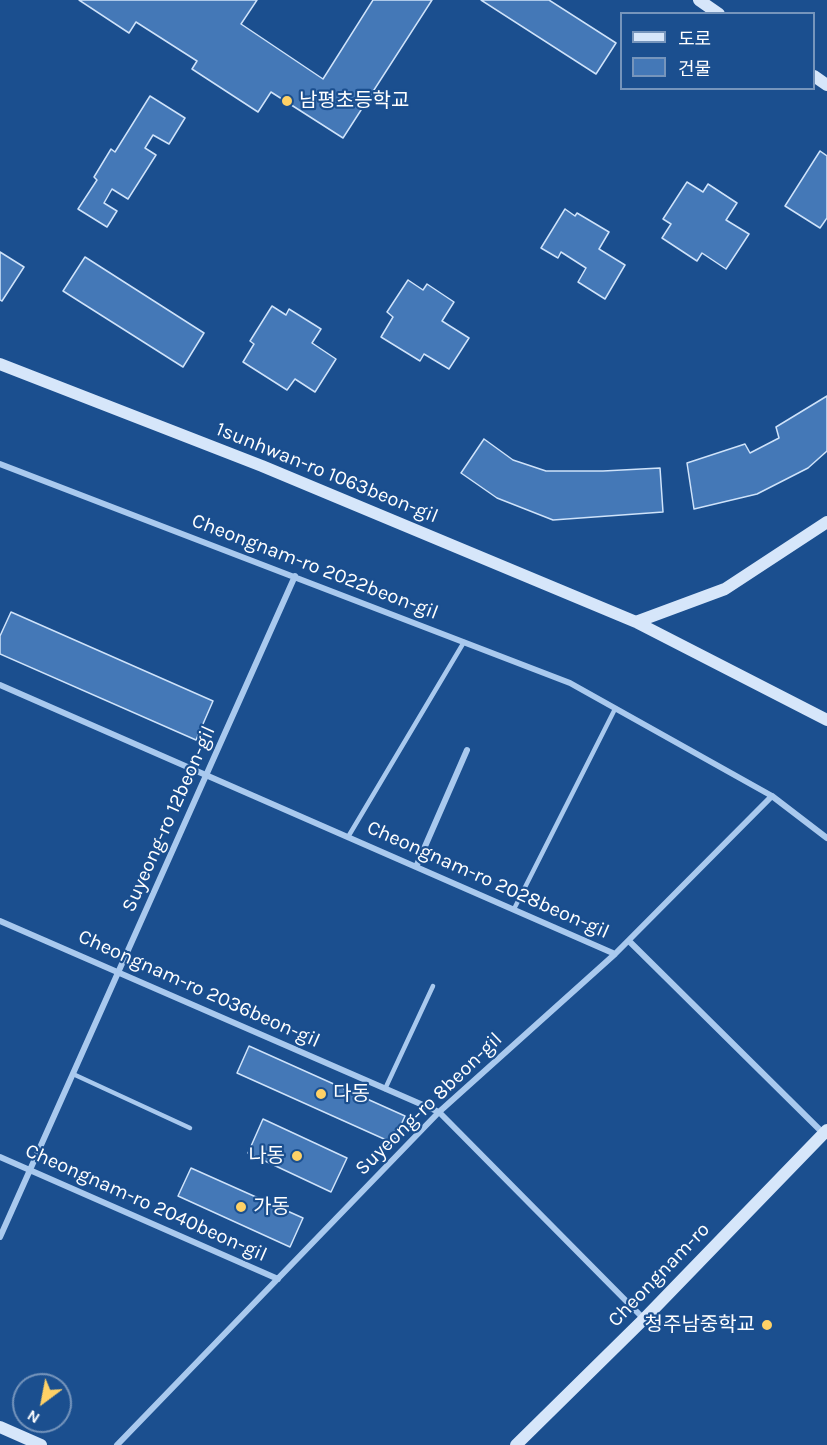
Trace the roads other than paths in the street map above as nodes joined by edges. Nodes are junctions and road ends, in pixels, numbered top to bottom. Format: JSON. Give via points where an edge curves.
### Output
{"nodes":[{"id":1,"x":699,"y":0,"type":"edge"},
{"id":2,"x":716,"y":12,"type":"edge"},
{"id":3,"x":0,"y":364,"type":"edge"},
{"id":4,"x":0,"y":464,"type":"edge"},
{"id":5,"x":827,"y":522,"type":"edge"},
{"id":6,"x":296,"y":576,"type":"junction"},
{"id":7,"x":636,"y":622,"type":"junction"},
{"id":8,"x":464,"y":642,"type":"junction"},
{"id":9,"x":0,"y":685,"type":"edge"},
{"id":10,"x":615,"y":709,"type":"junction"},
{"id":11,"x":827,"y":720,"type":"edge"},
{"id":12,"x":466,"y":750,"type":"dead end"},
{"id":13,"x":207,"y":775,"type":"junction"},
{"id":14,"x":772,"y":796,"type":"junction"},
{"id":15,"x":348,"y":837,"type":"junction"},
{"id":16,"x":827,"y":838,"type":"edge"},
{"id":17,"x":416,"y":867,"type":"junction"},
{"id":18,"x":514,"y":909,"type":"junction"},
{"id":19,"x":0,"y":921,"type":"edge"},
{"id":20,"x":629,"y":941,"type":"junction"},
{"id":21,"x":615,"y":954,"type":"junction"},
{"id":22,"x":119,"y":972,"type":"junction"},
{"id":23,"x":433,"y":986,"type":"dead end"},
{"id":24,"x":73,"y":1074,"type":"junction"},
{"id":25,"x":385,"y":1089,"type":"junction"},
{"id":26,"x":439,"y":1112,"type":"junction"},
{"id":27,"x":190,"y":1128,"type":"dead end"},
{"id":28,"x":825,"y":1131,"type":"edge"},
{"id":29,"x":0,"y":1157,"type":"edge"},
{"id":30,"x":30,"y":1170,"type":"junction"},
{"id":31,"x":0,"y":1237,"type":"edge"},
{"id":32,"x":278,"y":1279,"type":"junction"},
{"id":33,"x":644,"y":1319,"type":"junction"},
{"id":34,"x":0,"y":1427,"type":"edge"},
{"id":35,"x":41,"y":1445,"type":"edge"},
{"id":36,"x":117,"y":1445,"type":"edge"},
{"id":37,"x":516,"y":1445,"type":"edge"}],
"edges":[{"from":1,"to":2,"type":"street"},
{"from":3,"to":7,"type":"street","name":"1sunhwan-ro 1063beon-gil","via":[[262,466]]},
{"from":4,"to":6,"type":"street","name":"Cheongnam-ro 2022beon-gil"},
{"from":5,"to":7,"type":"street","via":[[725,589]]},
{"from":6,"to":8,"type":"street","name":"Cheongnam-ro 2022beon-gil"},
{"from":6,"to":13,"type":"street","name":"Suyeong-ro 12beon-gil"},
{"from":7,"to":11,"type":"street","name":"1sunhwan-ro 1063beon-gil"},
{"from":8,"to":10,"type":"street","name":"Cheongnam-ro 2022beon-gil","via":[[570,683]]},
{"from":8,"to":15,"type":"lane","name":"Cheongnam-ro 2028beon-gil"},
{"from":9,"to":13,"type":"street","name":"Cheongnam-ro 2028beon-gil"},
{"from":10,"to":14,"type":"street","name":"Cheongnam-ro 2022beon-gil"},
{"from":10,"to":18,"type":"lane"},
{"from":12,"to":17,"type":"street"},
{"from":13,"to":15,"type":"street","name":"Cheongnam-ro 2028beon-gil"},
{"from":13,"to":22,"type":"street","name":"Suyeong-ro 12beon-gil"},
{"from":14,"to":16,"type":"street","name":"Cheongnam-ro 2022beon-gil"},
{"from":14,"to":20,"type":"street","name":"Suyeong-ro 8beon-gil"},
{"from":15,"to":17,"type":"street","name":"Cheongnam-ro 2028beon-gil"},
{"from":17,"to":18,"type":"street","name":"Cheongnam-ro 2028beon-gil"},
{"from":18,"to":21,"type":"street","name":"Cheongnam-ro 2028beon-gil"},
{"from":19,"to":22,"type":"street","name":"Cheongnam-ro 2036beon-gil"},
{"from":20,"to":21,"type":"street","name":"Suyeong-ro 8beon-gil"},
{"from":20,"to":28,"type":"street","name":"Cheongnam-ro 2028beon-gil"},
{"from":21,"to":26,"type":"street","name":"Suyeong-ro 8beon-gil"},
{"from":22,"to":24,"type":"street","name":"Suyeong-ro 12beon-gil"},
{"from":22,"to":25,"type":"street","name":"Cheongnam-ro 2036beon-gil"},
{"from":23,"to":25,"type":"lane"},
{"from":24,"to":27,"type":"lane"},
{"from":24,"to":30,"type":"street","name":"Suyeong-ro 12beon-gil"},
{"from":25,"to":26,"type":"street","name":"Cheongnam-ro 2036beon-gil"},
{"from":26,"to":32,"type":"street","name":"Suyeong-ro 8beon-gil"},
{"from":26,"to":33,"type":"street","name":"Cheongnam-ro 2036beon-gil"},
{"from":28,"to":33,"type":"street","name":"Cheongnam-ro"},
{"from":29,"to":30,"type":"street","name":"Cheongnam-ro 2040beon-gil"},
{"from":30,"to":31,"type":"street","name":"Suyeong-ro 12beon-gil"},
{"from":30,"to":32,"type":"street","name":"Cheongnam-ro 2040beon-gil"},
{"from":32,"to":36,"type":"street","name":"Suyeong-ro 8beon-gil"},
{"from":33,"to":37,"type":"street","name":"Cheongnam-ro"},
{"from":34,"to":35,"type":"street"}]}
